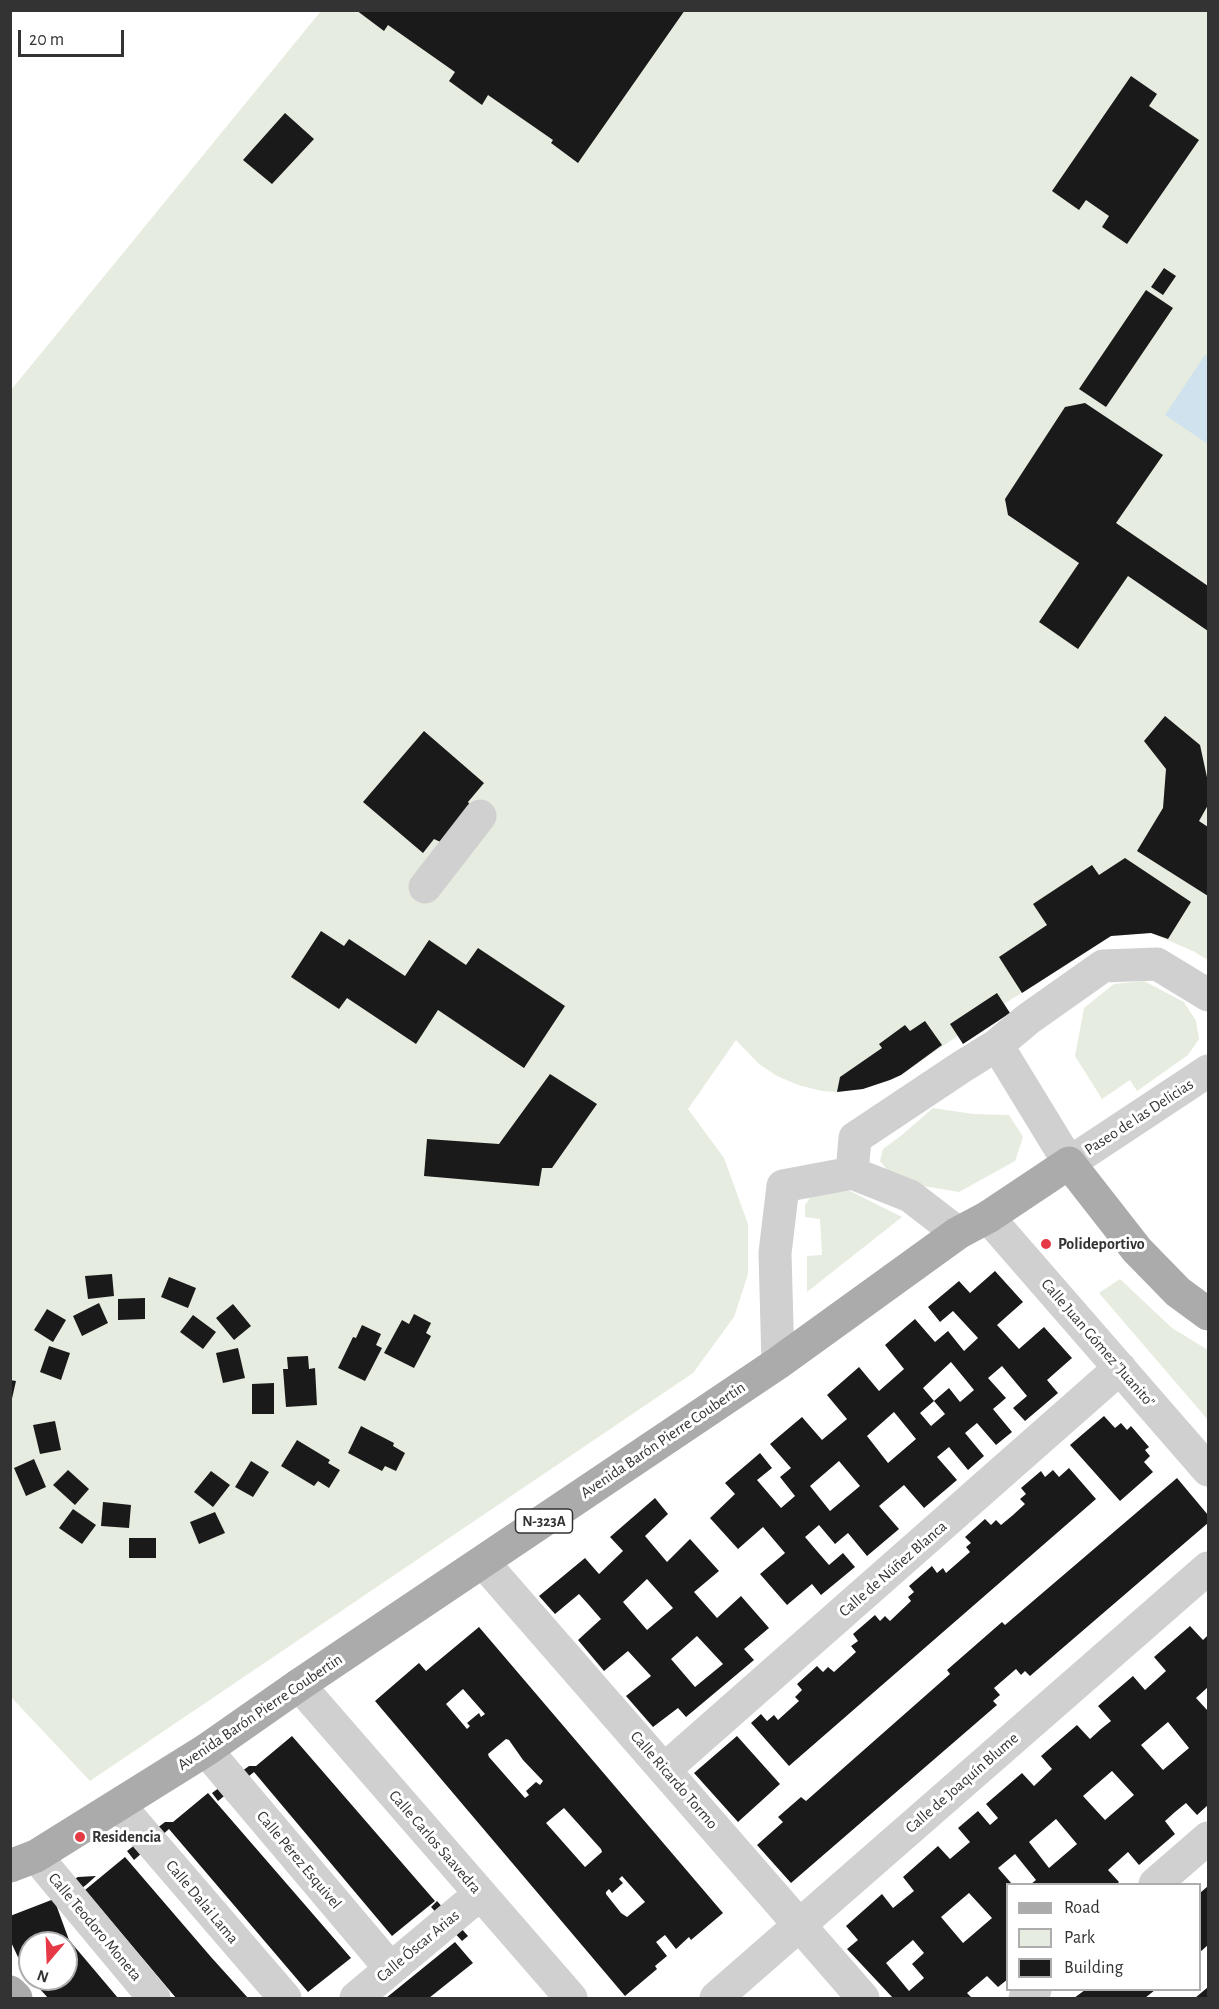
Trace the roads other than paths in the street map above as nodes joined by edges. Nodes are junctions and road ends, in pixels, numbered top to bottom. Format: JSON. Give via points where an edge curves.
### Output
{"nodes":[{"id":1,"x":480,"y":816,"type":"dead end"},
{"id":2,"x":425,"y":887,"type":"dead end"},
{"id":3,"x":1209,"y":995,"type":"edge"},
{"id":4,"x":997,"y":1045,"type":"junction"},
{"id":5,"x":1209,"y":1071,"type":"edge"},
{"id":6,"x":1069,"y":1163,"type":"junction"},
{"id":7,"x":852,"y":1173,"type":"junction"},
{"id":8,"x":988,"y":1217,"type":"junction"},
{"id":9,"x":958,"y":1233,"type":"junction"},
{"id":10,"x":1209,"y":1314,"type":"edge"},
{"id":11,"x":778,"y":1363,"type":"junction"},
{"id":12,"x":1120,"y":1368,"type":"junction"},
{"id":13,"x":1209,"y":1470,"type":"edge"},
{"id":14,"x":483,"y":1562,"type":"junction"},
{"id":15,"x":1209,"y":1568,"type":"edge"},
{"id":16,"x":299,"y":1685,"type":"junction"},
{"id":17,"x":206,"y":1750,"type":"junction"},
{"id":18,"x":665,"y":1769,"type":"junction"},
{"id":19,"x":119,"y":1805,"type":"junction"},
{"id":20,"x":1209,"y":1838,"type":"edge"},
{"id":21,"x":23,"y":1861,"type":"edge"},
{"id":22,"x":1156,"y":1883,"type":"edge"},
{"id":23,"x":480,"y":1894,"type":"junction"},
{"id":24,"x":800,"y":1926,"type":"junction"},
{"id":25,"x":392,"y":1969,"type":"junction"},
{"id":26,"x":10,"y":1992,"type":"edge"},
{"id":27,"x":16,"y":1998,"type":"edge"},
{"id":28,"x":154,"y":1998,"type":"edge"},
{"id":29,"x":285,"y":1998,"type":"edge"},
{"id":30,"x":356,"y":1998,"type":"edge"},
{"id":31,"x":571,"y":1998,"type":"edge"},
{"id":32,"x":716,"y":1998,"type":"edge"},
{"id":33,"x":863,"y":1998,"type":"edge"}],
"edges":[{"from":1,"to":2,"type":"street"},
{"from":3,"to":4,"type":"street","via":[[1157,964],[1103,966]]},
{"from":4,"to":6,"type":"street"},
{"from":4,"to":7,"type":"street","via":[[855,1138]]},
{"from":5,"to":6,"type":"street","name":"Paseo de las Delicias"},
{"from":6,"to":8,"type":"main road","name":"Avenida Barón Pierre Coubertin","number":"N-323A"},
{"from":6,"to":10,"type":"main road","via":[[1137,1250],[1178,1292]]},
{"from":7,"to":9,"type":"street","via":[[910,1196]]},
{"from":7,"to":11,"type":"street","via":[[783,1186],[775,1253]]},
{"from":8,"to":9,"type":"main road","name":"Avenida Barón Pierre Coubertin","number":"N-323A"},
{"from":8,"to":12,"type":"street","name":"Calle Juan Gómez \"Juanito\""},
{"from":9,"to":11,"type":"main road","name":"Avenida Barón Pierre Coubertin","number":"N-323A"},
{"from":11,"to":14,"type":"main road","name":"Avenida Barón Pierre Coubertin","number":"N-323A"},
{"from":12,"to":13,"type":"street","name":"Calle Juan Gómez \"Juanito\""},
{"from":12,"to":18,"type":"street","name":"Calle de Núñez Blanca"},
{"from":14,"to":16,"type":"main road","name":"Avenida Barón Pierre Coubertin","number":"N-323A"},
{"from":14,"to":18,"type":"street","name":"Calle Ricardo Tormo"},
{"from":15,"to":24,"type":"street","name":"Calle de Joaquín Blume"},
{"from":16,"to":17,"type":"main road","name":"Avenida Barón Pierre Coubertin","number":"N-323A"},
{"from":16,"to":23,"type":"street","name":"Calle Carlos Saavedra"},
{"from":17,"to":19,"type":"main road","name":"Avenida Barón Pierre Coubertin","number":"N-323A"},
{"from":17,"to":25,"type":"street","name":"Calle Pérez Esquivel"},
{"from":18,"to":24,"type":"street","name":"Calle Ricardo Tormo"},
{"from":19,"to":21,"type":"main road","name":"Avenida Barón Pierre Coubertin","number":"N-323A"},
{"from":19,"to":29,"type":"street","name":"Calle Dalai Lama"},
{"from":20,"to":22,"type":"street"},
{"from":21,"to":28,"type":"street","name":"Calle Teodoro Moneta"},
{"from":23,"to":25,"type":"street","name":"Calle Óscar Arias"},
{"from":23,"to":31,"type":"street","name":"Calle Carlos Saavedra"},
{"from":24,"to":32,"type":"street","name":"Calle de Joaquín Blume"},
{"from":24,"to":33,"type":"street","name":"Calle Ricardo Tormo"},
{"from":25,"to":30,"type":"street","name":"Calle Óscar Arias"},
{"from":26,"to":27,"type":"main road"}]}
